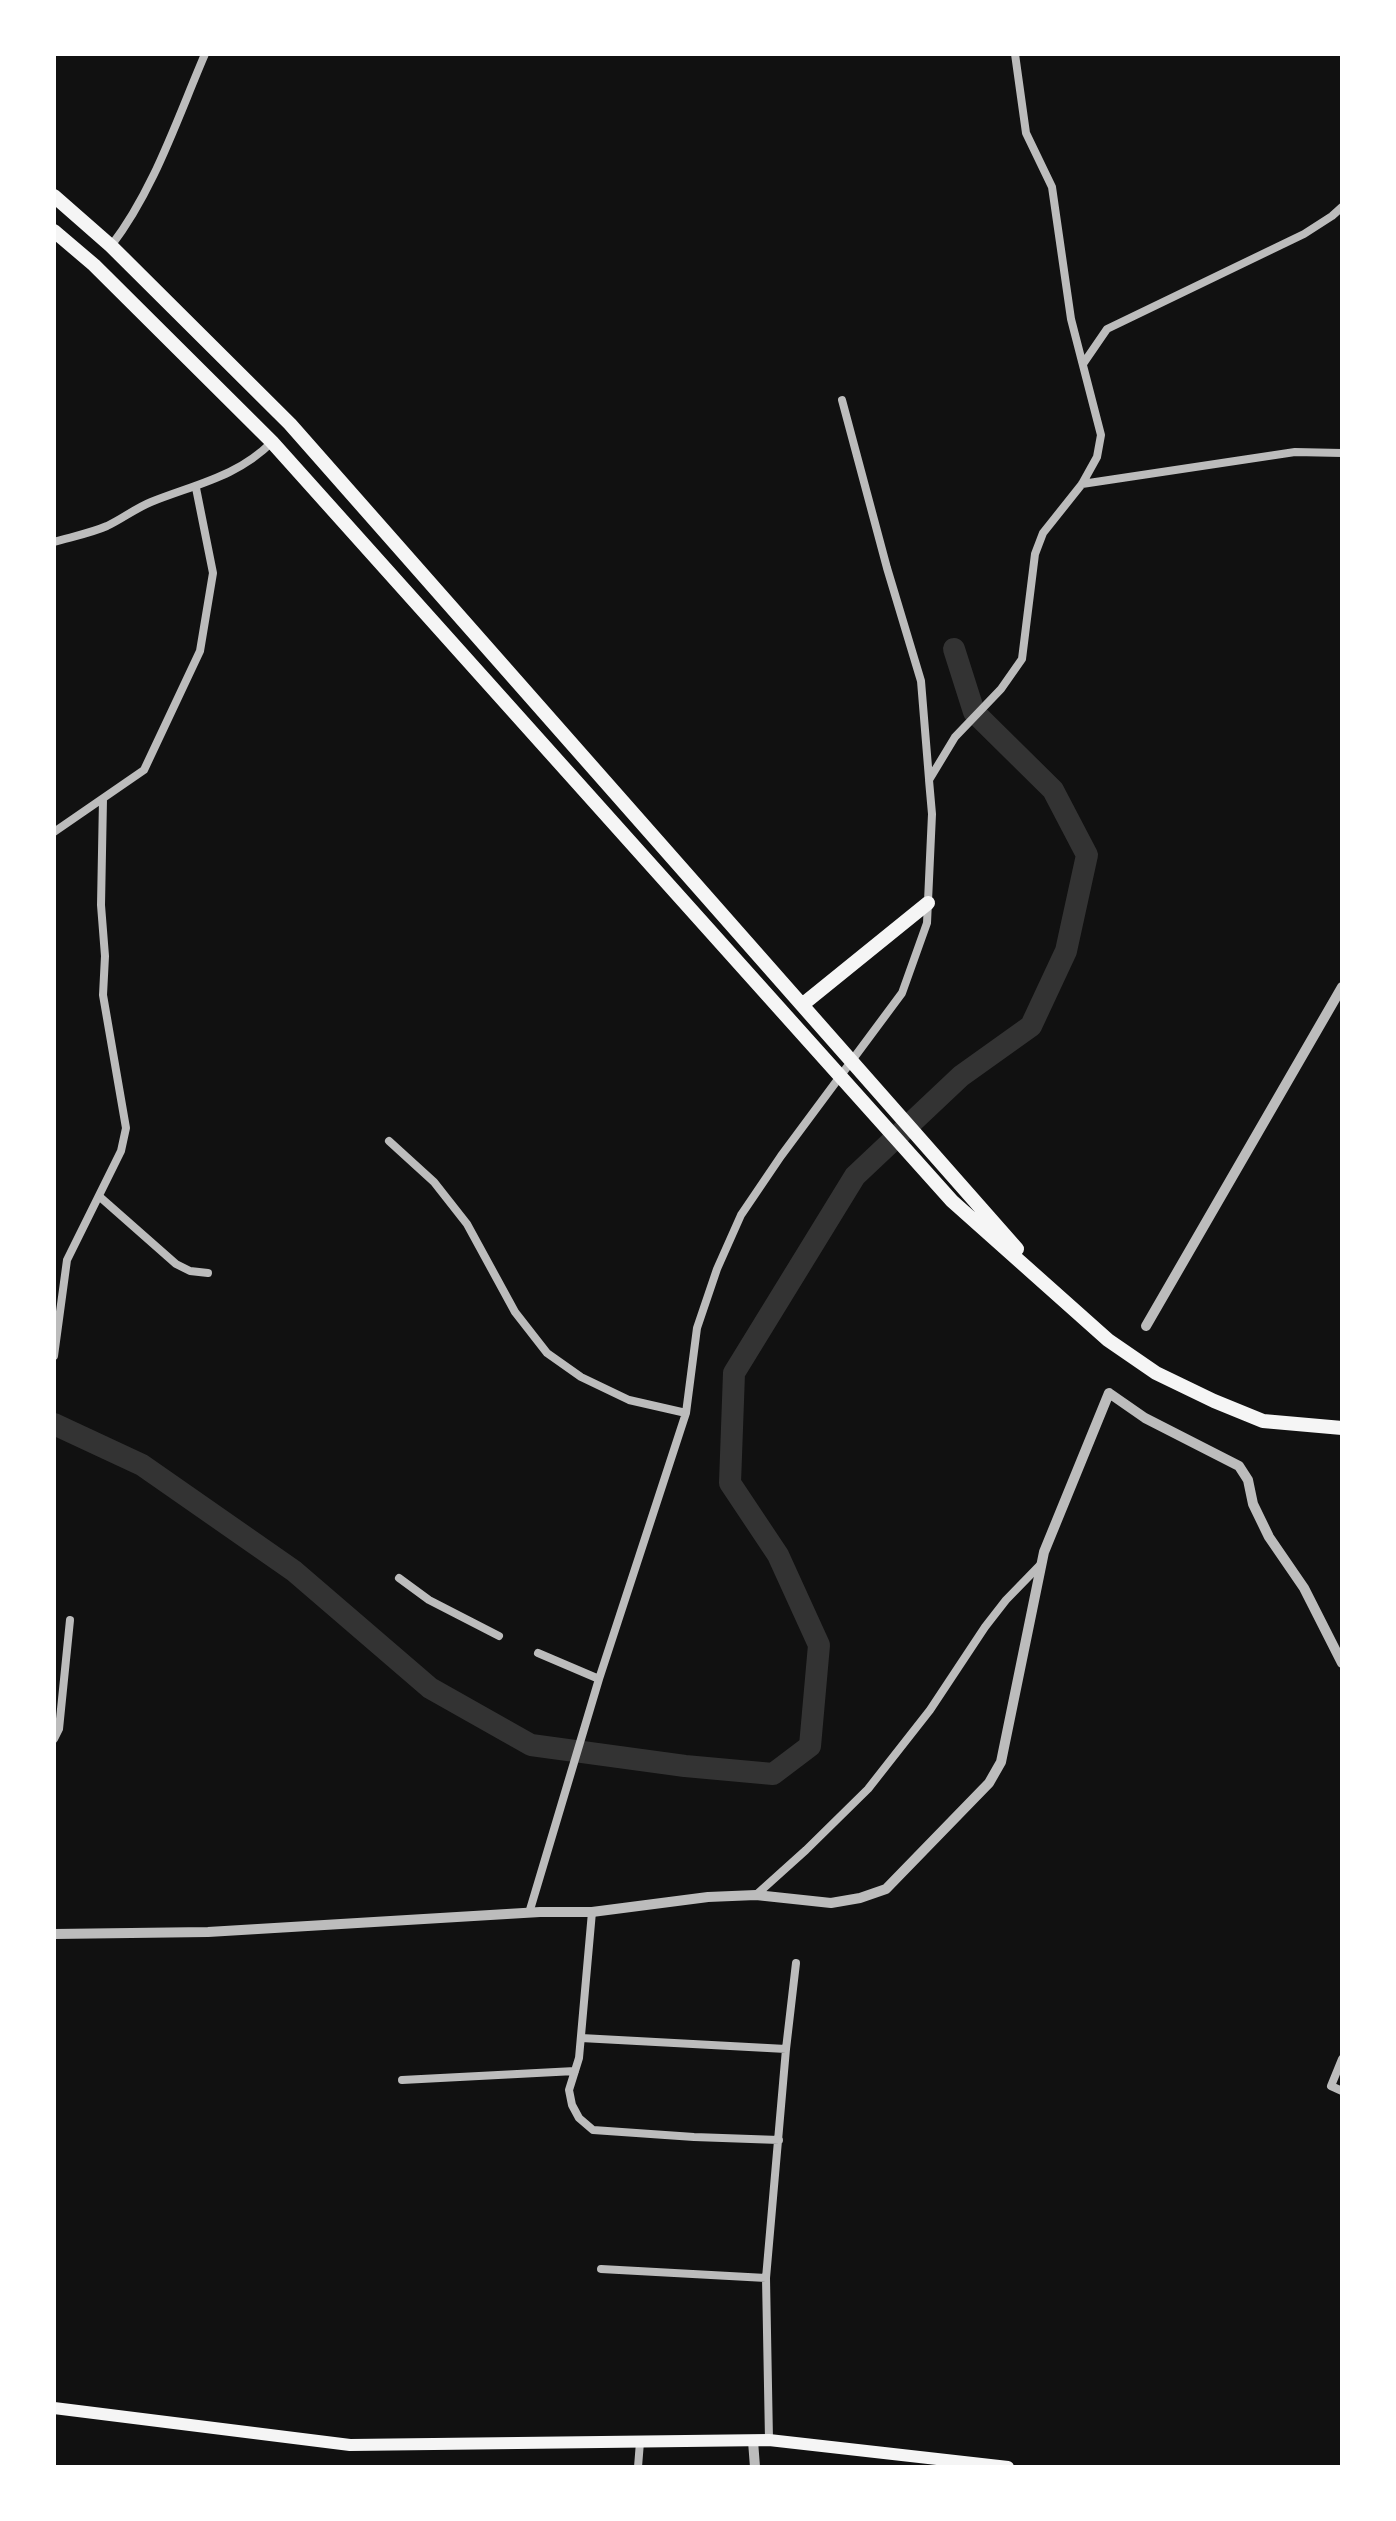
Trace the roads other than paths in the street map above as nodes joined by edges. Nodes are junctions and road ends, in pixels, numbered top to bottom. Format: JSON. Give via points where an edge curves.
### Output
{"nodes":[{"id":1,"x":205,"y":54,"type":"edge"},
{"id":2,"x":1015,"y":54,"type":"edge"},
{"id":3,"x":54,"y":196,"type":"edge"},
{"id":4,"x":1342,"y":207,"type":"edge"},
{"id":5,"x":54,"y":231,"type":"edge"},
{"id":6,"x":111,"y":246,"type":"junction"},
{"id":7,"x":1083,"y":364,"type":"junction"},
{"id":8,"x":842,"y":400,"type":"dead end"},
{"id":9,"x":272,"y":442,"type":"junction"},
{"id":10,"x":1342,"y":453,"type":"edge"},
{"id":11,"x":1082,"y":484,"type":"junction"},
{"id":12,"x":196,"y":488,"type":"junction"},
{"id":13,"x":54,"y":542,"type":"edge"},
{"id":14,"x":929,"y":780,"type":"junction"},
{"id":15,"x":103,"y":799,"type":"junction"},
{"id":16,"x":54,"y":832,"type":"edge"},
{"id":17,"x":928,"y":903,"type":"junction"},
{"id":18,"x":1342,"y":987,"type":"edge"},
{"id":19,"x":802,"y":1005,"type":"junction"},
{"id":20,"x":389,"y":1141,"type":"dead end"},
{"id":21,"x":100,"y":1197,"type":"junction"},
{"id":22,"x":208,"y":1273,"type":"dead end"},
{"id":23,"x":1058,"y":1296,"type":"junction"},
{"id":24,"x":1146,"y":1326,"type":"dead end"},
{"id":25,"x":54,"y":1356,"type":"edge"},
{"id":26,"x":686,"y":1413,"type":"junction"},
{"id":27,"x":1342,"y":1428,"type":"edge"},
{"id":28,"x":1042,"y":1563,"type":"junction"},
{"id":29,"x":399,"y":1578,"type":"dead end"},
{"id":30,"x":70,"y":1620,"type":"dead end"},
{"id":31,"x":499,"y":1636,"type":"dead end"},
{"id":32,"x":538,"y":1653,"type":"dead end"},
{"id":33,"x":1342,"y":1663,"type":"edge"},
{"id":34,"x":599,"y":1679,"type":"junction"},
{"id":35,"x":54,"y":1739,"type":"edge"},
{"id":36,"x":756,"y":1895,"type":"junction"},
{"id":37,"x":592,"y":1912,"type":"junction"},
{"id":38,"x":529,"y":1913,"type":"junction"},
{"id":39,"x":54,"y":1934,"type":"edge"},
{"id":40,"x":796,"y":1963,"type":"dead end"},
{"id":41,"x":581,"y":2038,"type":"junction"},
{"id":42,"x":786,"y":2049,"type":"junction"},
{"id":43,"x":1342,"y":2059,"type":"edge"},
{"id":44,"x":575,"y":2071,"type":"junction"},
{"id":45,"x":402,"y":2080,"type":"dead end"},
{"id":46,"x":1342,"y":2091,"type":"edge"},
{"id":47,"x":779,"y":2140,"type":"junction"},
{"id":48,"x":601,"y":2269,"type":"dead end"},
{"id":49,"x":766,"y":2278,"type":"junction"},
{"id":50,"x":54,"y":2408,"type":"edge"},
{"id":51,"x":769,"y":2440,"type":"junction"},
{"id":52,"x":753,"y":2441,"type":"junction"},
{"id":53,"x":640,"y":2442,"type":"junction"},
{"id":54,"x":638,"y":2467,"type":"edge"},
{"id":55,"x":755,"y":2467,"type":"edge"},
{"id":56,"x":1008,"y":2467,"type":"edge"}],
"edges":[{"from":1,"to":6,"type":"street","via":[[146,190]]},
{"from":2,"to":7,"type":"street","via":[[1026,133],[1052,187],[1071,319]]},
{"from":3,"to":6,"type":"highway"},
{"from":4,"to":7,"type":"street","via":[[1304,234],[1107,329]]},
{"from":5,"to":9,"type":"highway"},
{"from":6,"to":19,"type":"highway","via":[[290,424]]},
{"from":7,"to":11,"type":"street","via":[[1101,435],[1097,457]]},
{"from":8,"to":14,"type":"street","via":[[921,681]]},
{"from":9,"to":12,"type":"street","via":[[238,469]]},
{"from":9,"to":23,"type":"highway","via":[[952,1201]]},
{"from":10,"to":11,"type":"street","via":[[1295,452]]},
{"from":11,"to":14,"type":"street","via":[[1043,533],[1035,554],[1022,659],[955,737]]},
{"from":12,"to":13,"type":"street"},
{"from":12,"to":15,"type":"street","via":[[213,573],[200,651],[144,770]]},
{"from":14,"to":17,"type":"street"},
{"from":15,"to":16,"type":"street"},
{"from":15,"to":21,"type":"street","via":[[103,995],[126,1128]]},
{"from":17,"to":19,"type":"highway"},
{"from":17,"to":26,"type":"street","via":[[927,923],[902,993],[741,1215],[697,1328]]},
{"from":18,"to":24,"type":"street"},
{"from":19,"to":23,"type":"highway"},
{"from":20,"to":26,"type":"street","via":[[434,1182],[467,1224],[515,1312],[547,1353],[629,1400]]},
{"from":21,"to":22,"type":"street","via":[[176,1264]]},
{"from":21,"to":25,"type":"street","via":[[67,1260]]},
{"from":23,"to":27,"type":"highway","via":[[1156,1373],[1214,1401],[1263,1421]]},
{"from":26,"to":34,"type":"street"},
{"from":28,"to":33,"type":"street","via":[[1109,1393],[1145,1418],[1239,1466],[1269,1537],[1304,1588]]},
{"from":28,"to":36,"type":"street","via":[[985,1627],[930,1710],[868,1789]]},
{"from":28,"to":36,"type":"street","via":[[1001,1762],[989,1783],[886,1889],[831,1903]]},
{"from":29,"to":31,"type":"street"},
{"from":30,"to":35,"type":"street"},
{"from":32,"to":34,"type":"street"},
{"from":34,"to":38,"type":"street"},
{"from":36,"to":37,"type":"street"},
{"from":37,"to":38,"type":"street"},
{"from":37,"to":41,"type":"street"},
{"from":38,"to":39,"type":"street","via":[[208,1932]]},
{"from":40,"to":42,"type":"street"},
{"from":41,"to":42,"type":"street"},
{"from":41,"to":44,"type":"street"},
{"from":42,"to":47,"type":"street"},
{"from":43,"to":46,"type":"street","via":[[1331,2086]]},
{"from":44,"to":45,"type":"street"},
{"from":44,"to":47,"type":"street","via":[[569,2090],[572,2105],[593,2130]]},
{"from":47,"to":49,"type":"street"},
{"from":48,"to":49,"type":"street"},
{"from":49,"to":51,"type":"street"},
{"from":50,"to":53,"type":"main road","via":[[350,2445]]},
{"from":51,"to":52,"type":"main road"},
{"from":51,"to":56,"type":"main road"},
{"from":52,"to":53,"type":"main road"},
{"from":52,"to":55,"type":"street"},
{"from":53,"to":54,"type":"street"}]}
